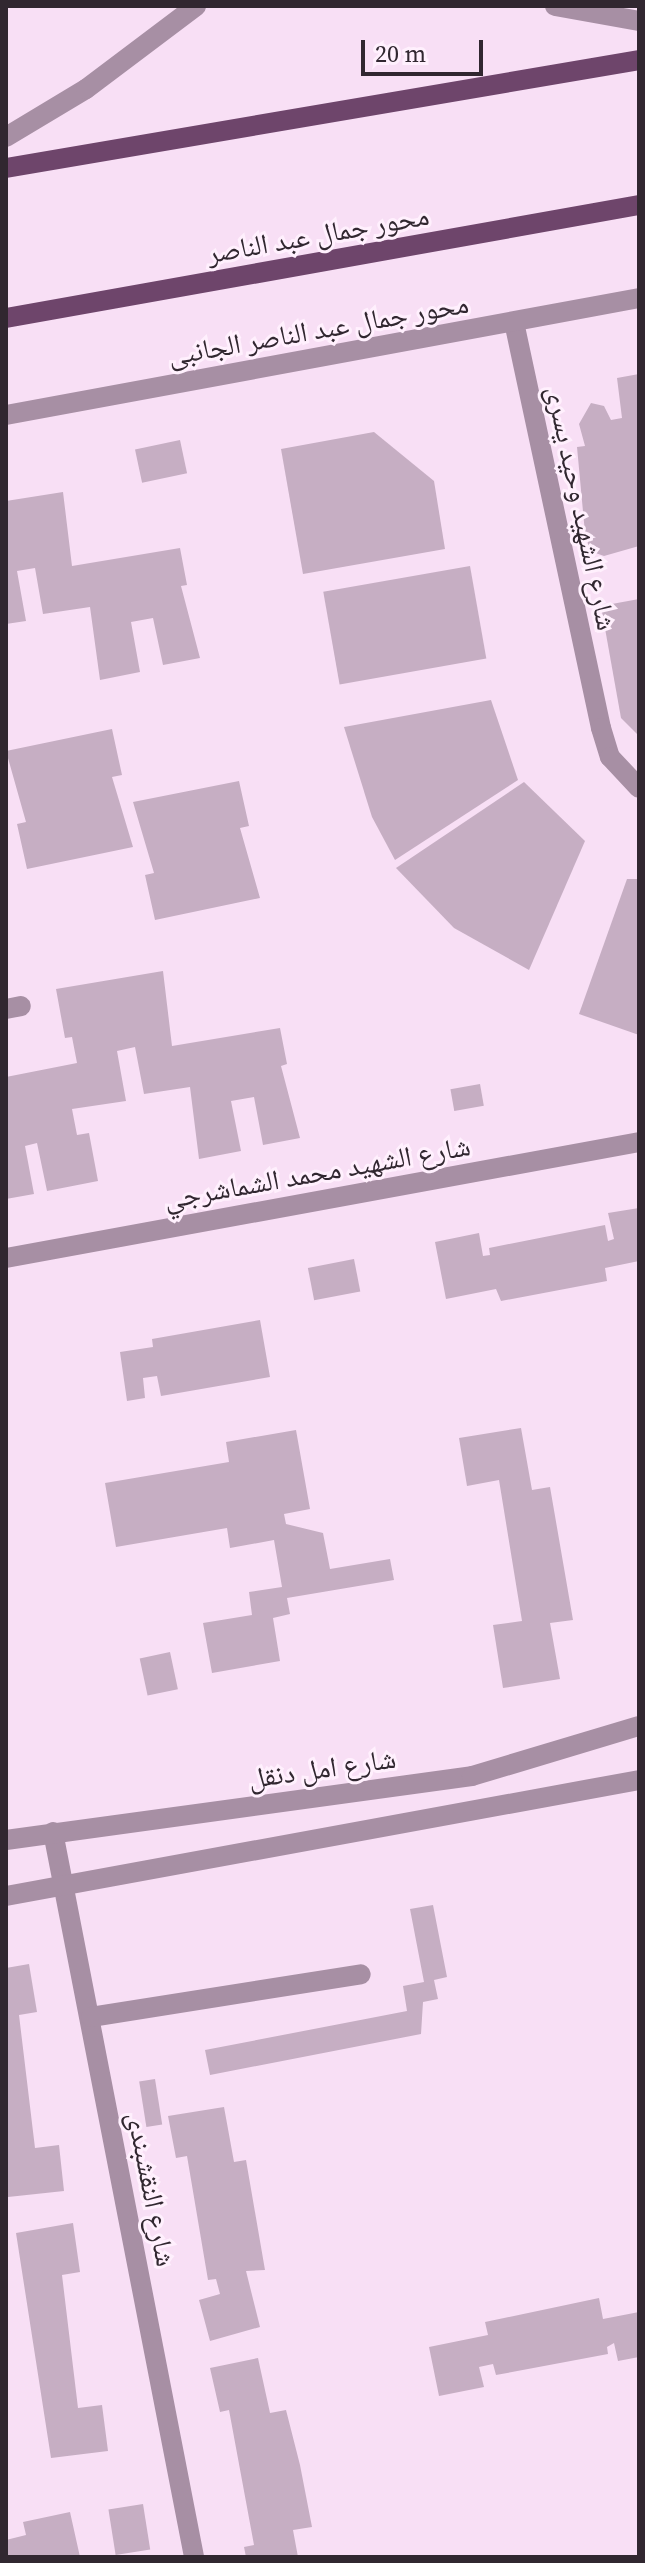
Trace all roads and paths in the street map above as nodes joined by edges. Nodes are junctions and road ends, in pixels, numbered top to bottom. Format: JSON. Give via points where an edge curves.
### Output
{"nodes":[{"id":1,"x":196,"y":6,"type":"edge"},
{"id":2,"x":555,"y":6,"type":"edge"},
{"id":3,"x":639,"y":21,"type":"edge"},
{"id":4,"x":639,"y":60,"type":"edge"},
{"id":5,"x":6,"y":137,"type":"edge"},
{"id":6,"x":6,"y":168,"type":"edge"},
{"id":7,"x":639,"y":205,"type":"edge"},
{"id":8,"x":639,"y":298,"type":"edge"},
{"id":9,"x":6,"y":318,"type":"edge"},
{"id":10,"x":514,"y":322,"type":"junction"},
{"id":11,"x":6,"y":415,"type":"edge"},
{"id":12,"x":639,"y":788,"type":"edge"},
{"id":13,"x":639,"y":1142,"type":"edge"},
{"id":14,"x":6,"y":1258,"type":"edge"},
{"id":15,"x":639,"y":1726,"type":"edge"},
{"id":16,"x":639,"y":1780,"type":"edge"},
{"id":17,"x":53,"y":1832,"type":"junction"},
{"id":18,"x":6,"y":1840,"type":"edge"},
{"id":19,"x":65,"y":1886,"type":"junction"},
{"id":20,"x":6,"y":1896,"type":"edge"},
{"id":21,"x":361,"y":1974,"type":"dead end"},
{"id":22,"x":91,"y":2017,"type":"junction"},
{"id":23,"x":194,"y":2557,"type":"edge"}],
"edges":[{"from":1,"to":5,"type":"street","via":[[86,89]]},
{"from":2,"to":3,"type":"street"},
{"from":4,"to":6,"type":"main road"},
{"from":7,"to":9,"type":"main road","name":"محور جمال عبد الناصر"},
{"from":8,"to":10,"type":"street","name":"محور جمال عبد الناصر الجانبى"},
{"from":10,"to":11,"type":"street","name":"محور جمال عبد الناصر الجانبى"},
{"from":10,"to":12,"type":"street","name":"شارع الشهيد وحيد يسرى","via":[[601,728],[610,757]]},
{"from":13,"to":14,"type":"street","name":"شارع الشهيد محمد الشماشرجي"},
{"from":15,"to":17,"type":"street","name":"شارع امل دنقل","via":[[472,1776]]},
{"from":16,"to":19,"type":"street"},
{"from":17,"to":18,"type":"street","name":"شارع امل دنقل"},
{"from":17,"to":19,"type":"street","name":"شارع النقشبندى"},
{"from":19,"to":20,"type":"street"},
{"from":19,"to":22,"type":"street","name":"شارع النقشبندى"},
{"from":21,"to":22,"type":"street"},
{"from":22,"to":23,"type":"street","name":"شارع النقشبندى"}]}
